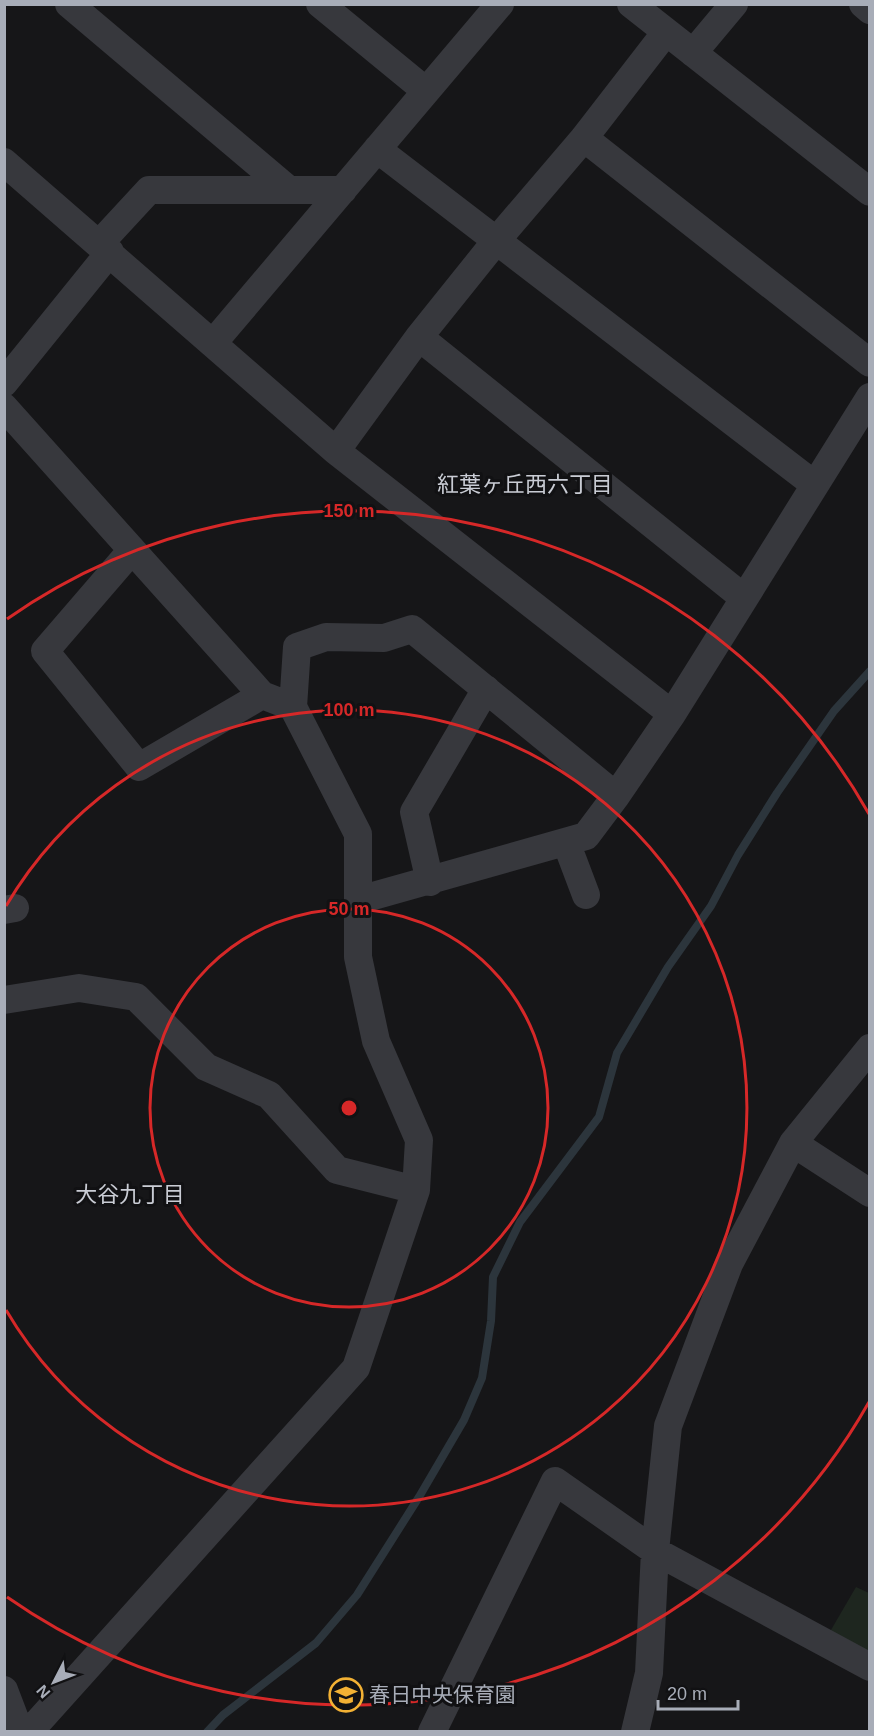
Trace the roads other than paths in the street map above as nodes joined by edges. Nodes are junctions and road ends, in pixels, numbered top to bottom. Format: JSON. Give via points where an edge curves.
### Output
{"nodes":[{"id":1,"x":320,"y":4,"type":"edge"},
{"id":2,"x":500,"y":4,"type":"edge"},
{"id":3,"x":631,"y":4,"type":"edge"},
{"id":4,"x":734,"y":4,"type":"edge"},
{"id":5,"x":863,"y":4,"type":"edge"},
{"id":6,"x":83,"y":9,"type":"edge"},
{"id":7,"x":870,"y":10,"type":"edge"},
{"id":8,"x":666,"y":32,"type":"junction"},
{"id":9,"x":693,"y":53,"type":"junction"},
{"id":10,"x":426,"y":91,"type":"junction"},
{"id":11,"x":584,"y":138,"type":"junction"},
{"id":12,"x":377,"y":149,"type":"junction"},
{"id":13,"x":4,"y":162,"type":"edge"},
{"id":14,"x":289,"y":190,"type":"junction"},
{"id":15,"x":343,"y":190,"type":"junction"},
{"id":16,"x":870,"y":192,"type":"edge"},
{"id":17,"x":496,"y":241,"type":"junction"},
{"id":18,"x":105,"y":247,"type":"junction"},
{"id":19,"x":419,"y":337,"type":"junction"},
{"id":20,"x":213,"y":343,"type":"junction"},
{"id":21,"x":870,"y":363,"type":"edge"},
{"id":22,"x":4,"y":383,"type":"edge"},
{"id":23,"x":870,"y":397,"type":"edge"},
{"id":24,"x":4,"y":407,"type":"edge"},
{"id":25,"x":336,"y":451,"type":"junction"},
{"id":26,"x":815,"y":485,"type":"junction"},
{"id":27,"x":132,"y":550,"type":"junction"},
{"id":28,"x":744,"y":598,"type":"junction"},
{"id":29,"x":486,"y":689,"type":"junction"},
{"id":30,"x":262,"y":695,"type":"junction"},
{"id":31,"x":293,"y":707,"type":"junction"},
{"id":32,"x":672,"y":714,"type":"junction"},
{"id":33,"x":616,"y":796,"type":"junction"},
{"id":34,"x":566,"y":842,"type":"junction"},
{"id":35,"x":430,"y":882,"type":"junction"},
{"id":36,"x":586,"y":895,"type":"dead end"},
{"id":37,"x":359,"y":900,"type":"junction"},
{"id":38,"x":4,"y":1000,"type":"edge"},
{"id":39,"x":870,"y":1048,"type":"edge"},
{"id":40,"x":793,"y":1143,"type":"junction"},
{"id":41,"x":416,"y":1190,"type":"junction"},
{"id":42,"x":870,"y":1193,"type":"edge"},
{"id":43,"x":655,"y":1551,"type":"junction"},
{"id":44,"x":870,"y":1667,"type":"edge"},
{"id":45,"x":4,"y":1690,"type":"edge"},
{"id":46,"x":20,"y":1731,"type":"edge"},
{"id":47,"x":29,"y":1731,"type":"edge"},
{"id":48,"x":432,"y":1731,"type":"edge"},
{"id":49,"x":638,"y":1731,"type":"edge"}],
"edges":[{"from":1,"to":10,"type":"street"},
{"from":2,"to":10,"type":"street"},
{"from":3,"to":8,"type":"street"},
{"from":4,"to":9,"type":"street"},
{"from":5,"to":7,"type":"street"},
{"from":6,"to":14,"type":"street"},
{"from":8,"to":9,"type":"street"},
{"from":8,"to":11,"type":"street"},
{"from":9,"to":16,"type":"street"},
{"from":10,"to":12,"type":"street"},
{"from":11,"to":17,"type":"street"},
{"from":11,"to":21,"type":"street"},
{"from":12,"to":15,"type":"street"},
{"from":12,"to":17,"type":"street"},
{"from":13,"to":18,"type":"street"},
{"from":14,"to":15,"type":"street"},
{"from":14,"to":18,"type":"street","via":[[149,190]]},
{"from":15,"to":20,"type":"street"},
{"from":17,"to":19,"type":"street"},
{"from":17,"to":26,"type":"street"},
{"from":18,"to":20,"type":"street"},
{"from":18,"to":22,"type":"street"},
{"from":19,"to":25,"type":"street"},
{"from":19,"to":28,"type":"street"},
{"from":20,"to":25,"type":"street"},
{"from":23,"to":26,"type":"street"},
{"from":24,"to":27,"type":"street"},
{"from":25,"to":32,"type":"street"},
{"from":26,"to":28,"type":"street"},
{"from":27,"to":30,"type":"street"},
{"from":27,"to":30,"type":"street","via":[[45,651],[139,767]]},
{"from":28,"to":32,"type":"street"},
{"from":29,"to":31,"type":"street","via":[[412,629],[384,638],[326,637],[297,647]]},
{"from":29,"to":33,"type":"street"},
{"from":29,"to":35,"type":"street","via":[[414,813]]},
{"from":30,"to":31,"type":"street"},
{"from":31,"to":37,"type":"street","via":[[358,834]]},
{"from":32,"to":33,"type":"street"},
{"from":33,"to":34,"type":"street","via":[[586,836]]},
{"from":34,"to":35,"type":"street"},
{"from":34,"to":36,"type":"street"},
{"from":35,"to":37,"type":"street"},
{"from":37,"to":41,"type":"street","via":[[358,957],[376,1041],[419,1140]]},
{"from":38,"to":41,"type":"street","via":[[79,988],[136,998],[206,1067],[269,1095],[337,1170]]},
{"from":39,"to":40,"type":"street"},
{"from":40,"to":42,"type":"street"},
{"from":40,"to":43,"type":"street","via":[[729,1264],[668,1426]]},
{"from":41,"to":47,"type":"street","via":[[356,1368]]},
{"from":43,"to":44,"type":"street"},
{"from":43,"to":48,"type":"street","via":[[555,1481]]},
{"from":43,"to":49,"type":"street","via":[[649,1673]]},
{"from":45,"to":46,"type":"street"}]}
